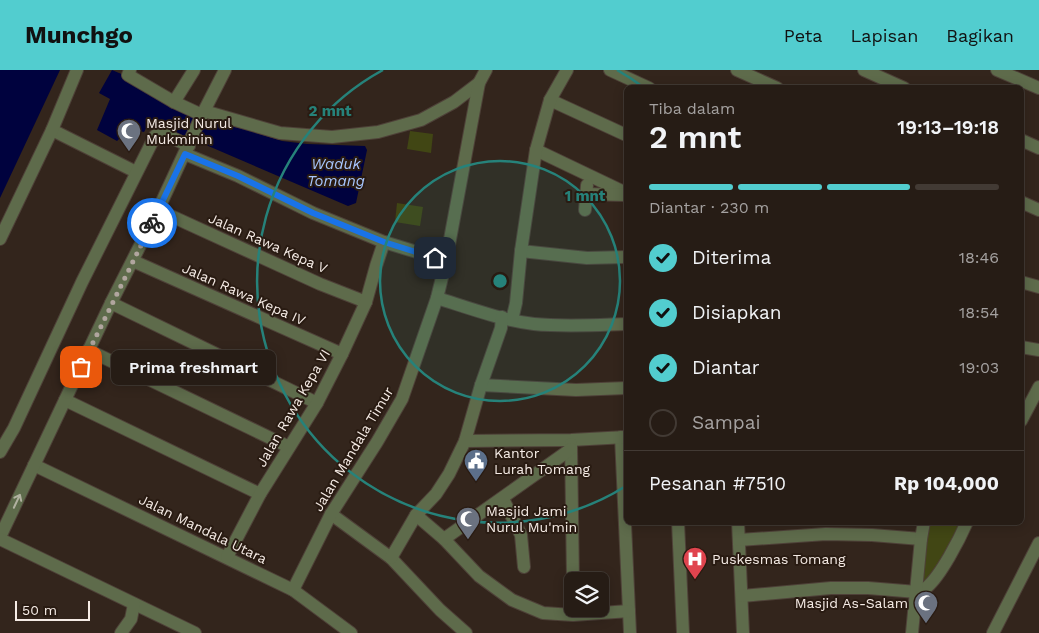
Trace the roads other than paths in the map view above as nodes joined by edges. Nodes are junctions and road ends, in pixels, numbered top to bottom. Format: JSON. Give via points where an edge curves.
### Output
{"nodes":[{"id":1,"x":77,"y":70,"type":"edge"},
{"id":2,"x":130,"y":70,"type":"edge"},
{"id":3,"x":194,"y":70,"type":"edge"},
{"id":4,"x":225,"y":70,"type":"edge"},
{"id":5,"x":568,"y":70,"type":"edge"},
{"id":6,"x":610,"y":70,"type":"edge"},
{"id":7,"x":737,"y":70,"type":"edge"},
{"id":8,"x":864,"y":70,"type":"edge"},
{"id":9,"x":897,"y":70,"type":"edge"},
{"id":10,"x":996,"y":70,"type":"edge"},
{"id":11,"x":483,"y":74,"type":"edge"},
{"id":12,"x":642,"y":85,"type":"edge"},
{"id":13,"x":770,"y":85,"type":"edge"},
{"id":14,"x":891,"y":85,"type":"edge"},
{"id":15,"x":1039,"y":88,"type":"edge"},
{"id":16,"x":550,"y":100,"type":"junction"},
{"id":17,"x":174,"y":102,"type":"junction"},
{"id":18,"x":202,"y":114,"type":"junction"},
{"id":19,"x":52,"y":130,"type":"junction"},
{"id":20,"x":624,"y":134,"type":"edge"},
{"id":21,"x":1024,"y":141,"type":"edge"},
{"id":22,"x":188,"y":147,"type":"junction"},
{"id":23,"x":1039,"y":148,"type":"edge"},
{"id":24,"x":536,"y":150,"type":"junction"},
{"id":25,"x":136,"y":172,"type":"junction"},
{"id":26,"x":588,"y":176,"type":"junction"},
{"id":27,"x":624,"y":193,"type":"edge"},
{"id":28,"x":586,"y":194,"type":"junction"},
{"id":29,"x":624,"y":194,"type":"edge"},
{"id":30,"x":1024,"y":203,"type":"edge"},
{"id":31,"x":158,"y":210,"type":"junction"},
{"id":32,"x":585,"y":210,"type":"dead end"},
{"id":33,"x":1039,"y":210,"type":"edge"},
{"id":34,"x":0,"y":239,"type":"edge"},
{"id":35,"x":384,"y":242,"type":"junction"},
{"id":36,"x":521,"y":251,"type":"junction"},
{"id":37,"x":624,"y":256,"type":"edge"},
{"id":38,"x":133,"y":260,"type":"junction"},
{"id":39,"x":446,"y":261,"type":"junction"},
{"id":40,"x":1024,"y":283,"type":"edge"},
{"id":41,"x":1039,"y":287,"type":"edge"},
{"id":42,"x":437,"y":298,"type":"junction"},
{"id":43,"x":366,"y":302,"type":"junction"},
{"id":44,"x":111,"y":304,"type":"junction"},
{"id":45,"x":507,"y":319,"type":"junction"},
{"id":46,"x":624,"y":324,"type":"edge"},
{"id":47,"x":1024,"y":348,"type":"edge"},
{"id":48,"x":88,"y":350,"type":"junction"},
{"id":49,"x":1039,"y":350,"type":"edge"},
{"id":50,"x":342,"y":354,"type":"junction"},
{"id":51,"x":481,"y":385,"type":"junction"},
{"id":52,"x":1039,"y":387,"type":"edge"},
{"id":53,"x":624,"y":388,"type":"edge"},
{"id":54,"x":65,"y":400,"type":"junction"},
{"id":55,"x":317,"y":403,"type":"junction"},
{"id":56,"x":1026,"y":405,"type":"edge"},
{"id":57,"x":624,"y":437,"type":"edge"},
{"id":58,"x":465,"y":441,"type":"junction"},
{"id":59,"x":571,"y":444,"type":"junction"},
{"id":60,"x":289,"y":447,"type":"junction"},
{"id":61,"x":0,"y":452,"type":"edge"},
{"id":62,"x":34,"y":465,"type":"junction"},
{"id":63,"x":260,"y":494,"type":"junction"},
{"id":64,"x":503,"y":498,"type":"junction"},
{"id":65,"x":331,"y":514,"type":"junction"},
{"id":66,"x":416,"y":515,"type":"junction"},
{"id":67,"x":627,"y":525,"type":"edge"},
{"id":68,"x":678,"y":525,"type":"edge"},
{"id":69,"x":738,"y":525,"type":"edge"},
{"id":70,"x":923,"y":525,"type":"edge"},
{"id":71,"x":965,"y":525,"type":"edge"},
{"id":72,"x":0,"y":538,"type":"edge"},
{"id":73,"x":444,"y":539,"type":"junction"},
{"id":74,"x":921,"y":539,"type":"junction"},
{"id":75,"x":739,"y":540,"type":"junction"},
{"id":76,"x":1039,"y":543,"type":"edge"},
{"id":77,"x":227,"y":557,"type":"junction"},
{"id":78,"x":391,"y":558,"type":"junction"},
{"id":79,"x":524,"y":567,"type":"dead end"},
{"id":80,"x":573,"y":572,"type":"edge"},
{"id":81,"x":293,"y":590,"type":"junction"},
{"id":82,"x":917,"y":592,"type":"junction"},
{"id":83,"x":742,"y":596,"type":"junction"},
{"id":84,"x":134,"y":604,"type":"junction"},
{"id":85,"x":609,"y":611,"type":"edge"},
{"id":86,"x":629,"y":611,"type":"junction"},
{"id":87,"x":564,"y":612,"type":"edge"},
{"id":88,"x":121,"y":633,"type":"edge"},
{"id":89,"x":195,"y":633,"type":"edge"},
{"id":90,"x":350,"y":633,"type":"edge"},
{"id":91,"x":466,"y":633,"type":"edge"},
{"id":92,"x":630,"y":633,"type":"edge"},
{"id":93,"x":684,"y":633,"type":"edge"},
{"id":94,"x":743,"y":633,"type":"edge"},
{"id":95,"x":912,"y":633,"type":"edge"},
{"id":96,"x":993,"y":633,"type":"edge"}],
"edges":[{"from":1,"to":19,"type":"street"},
{"from":2,"to":17,"type":"street","via":[[128,75]]},
{"from":3,"to":17,"type":"street"},
{"from":4,"to":18,"type":"street"},
{"from":5,"to":16,"type":"street"},
{"from":6,"to":12,"type":"street"},
{"from":7,"to":13,"type":"street"},
{"from":8,"to":14,"type":"street"},
{"from":9,"to":14,"type":"street"},
{"from":10,"to":15,"type":"street"},
{"from":11,"to":18,"type":"street","via":[[454,102],[421,120],[378,132],[332,136],[280,133]]},
{"from":11,"to":39,"type":"street","name":"Jalan Mandala Timur"},
{"from":16,"to":20,"type":"street"},
{"from":16,"to":24,"type":"street"},
{"from":17,"to":18,"type":"street"},
{"from":18,"to":22,"type":"street"},
{"from":19,"to":25,"type":"street"},
{"from":19,"to":34,"type":"street"},
{"from":21,"to":23,"type":"street"},
{"from":22,"to":25,"type":"street","via":[[157,133]]},
{"from":22,"to":31,"type":"street"},
{"from":22,"to":35,"type":"street","via":[[313,213]]},
{"from":24,"to":26,"type":"street"},
{"from":24,"to":36,"type":"street"},
{"from":25,"to":61,"type":"street"},
{"from":26,"to":27,"type":"street"},
{"from":26,"to":28,"type":"street"},
{"from":28,"to":29,"type":"street"},
{"from":28,"to":32,"type":"street"},
{"from":30,"to":33,"type":"street"},
{"from":31,"to":38,"type":"street"},
{"from":31,"to":43,"type":"street","name":"Jalan Rawa Kepa V"},
{"from":35,"to":39,"type":"street"},
{"from":35,"to":43,"type":"street","name":"Jalan Rawa Kepa VI"},
{"from":36,"to":37,"type":"street","via":[[587,258]]},
{"from":36,"to":45,"type":"street","via":[[517,302]]},
{"from":38,"to":44,"type":"street"},
{"from":38,"to":50,"type":"street","name":"Jalan Rawa Kepa IV"},
{"from":39,"to":42,"type":"street","name":"Jalan Mandala Timur"},
{"from":40,"to":41,"type":"street"},
{"from":42,"to":45,"type":"street"},
{"from":42,"to":65,"type":"street","name":"Jalan Mandala Timur","via":[[402,399]]},
{"from":43,"to":50,"type":"street","name":"Jalan Rawa Kepa VI"},
{"from":44,"to":48,"type":"street"},
{"from":44,"to":55,"type":"street"},
{"from":45,"to":46,"type":"street","via":[[552,325]]},
{"from":45,"to":51,"type":"street"},
{"from":47,"to":49,"type":"street"},
{"from":48,"to":54,"type":"street"},
{"from":48,"to":60,"type":"street"},
{"from":50,"to":55,"type":"street","name":"Jalan Rawa Kepa VI"},
{"from":51,"to":53,"type":"street","via":[[576,390]]},
{"from":51,"to":58,"type":"street"},
{"from":52,"to":56,"type":"street"},
{"from":54,"to":62,"type":"street"},
{"from":54,"to":63,"type":"street"},
{"from":55,"to":60,"type":"street","name":"Jalan Rawa Kepa VI"},
{"from":57,"to":59,"type":"street"},
{"from":58,"to":59,"type":"street"},
{"from":58,"to":66,"type":"street","via":[[436,494]]},
{"from":59,"to":64,"type":"street"},
{"from":59,"to":80,"type":"street"},
{"from":60,"to":63,"type":"street","name":"Jalan Rawa Kepa VI"},
{"from":72,"to":62,"type":"street","one_way":true},
{"from":62,"to":77,"type":"street","name":"Jalan Mandala Utara"},
{"from":63,"to":77,"type":"street","name":"Jalan Rawa Kepa VI"},
{"from":64,"to":73,"type":"street"},
{"from":64,"to":79,"type":"street","via":[[520,536]]},
{"from":65,"to":78,"type":"street"},
{"from":65,"to":81,"type":"street","name":"Jalan Mandala Timur"},
{"from":66,"to":73,"type":"street"},
{"from":66,"to":78,"type":"street"},
{"from":67,"to":86,"type":"street"},
{"from":68,"to":93,"type":"street"},
{"from":69,"to":75,"type":"street"},
{"from":70,"to":74,"type":"street"},
{"from":71,"to":82,"type":"street","via":[[931,583]]},
{"from":72,"to":84,"type":"street"},
{"from":73,"to":87,"type":"street","via":[[479,576],[512,600],[543,613]]},
{"from":74,"to":75,"type":"street","via":[[826,534]]},
{"from":74,"to":82,"type":"street"},
{"from":75,"to":83,"type":"street"},
{"from":76,"to":96,"type":"street"},
{"from":77,"to":81,"type":"street","name":"Jalan Mandala Utara"},
{"from":78,"to":91,"type":"street"},
{"from":81,"to":90,"type":"street","name":"Jalan Mandala Utara"},
{"from":82,"to":83,"type":"street","via":[[831,588]]},
{"from":82,"to":95,"type":"street"},
{"from":83,"to":94,"type":"street"},
{"from":84,"to":88,"type":"street","via":[[131,619]]},
{"from":84,"to":89,"type":"street"},
{"from":85,"to":86,"type":"street"},
{"from":86,"to":92,"type":"street"}]}
